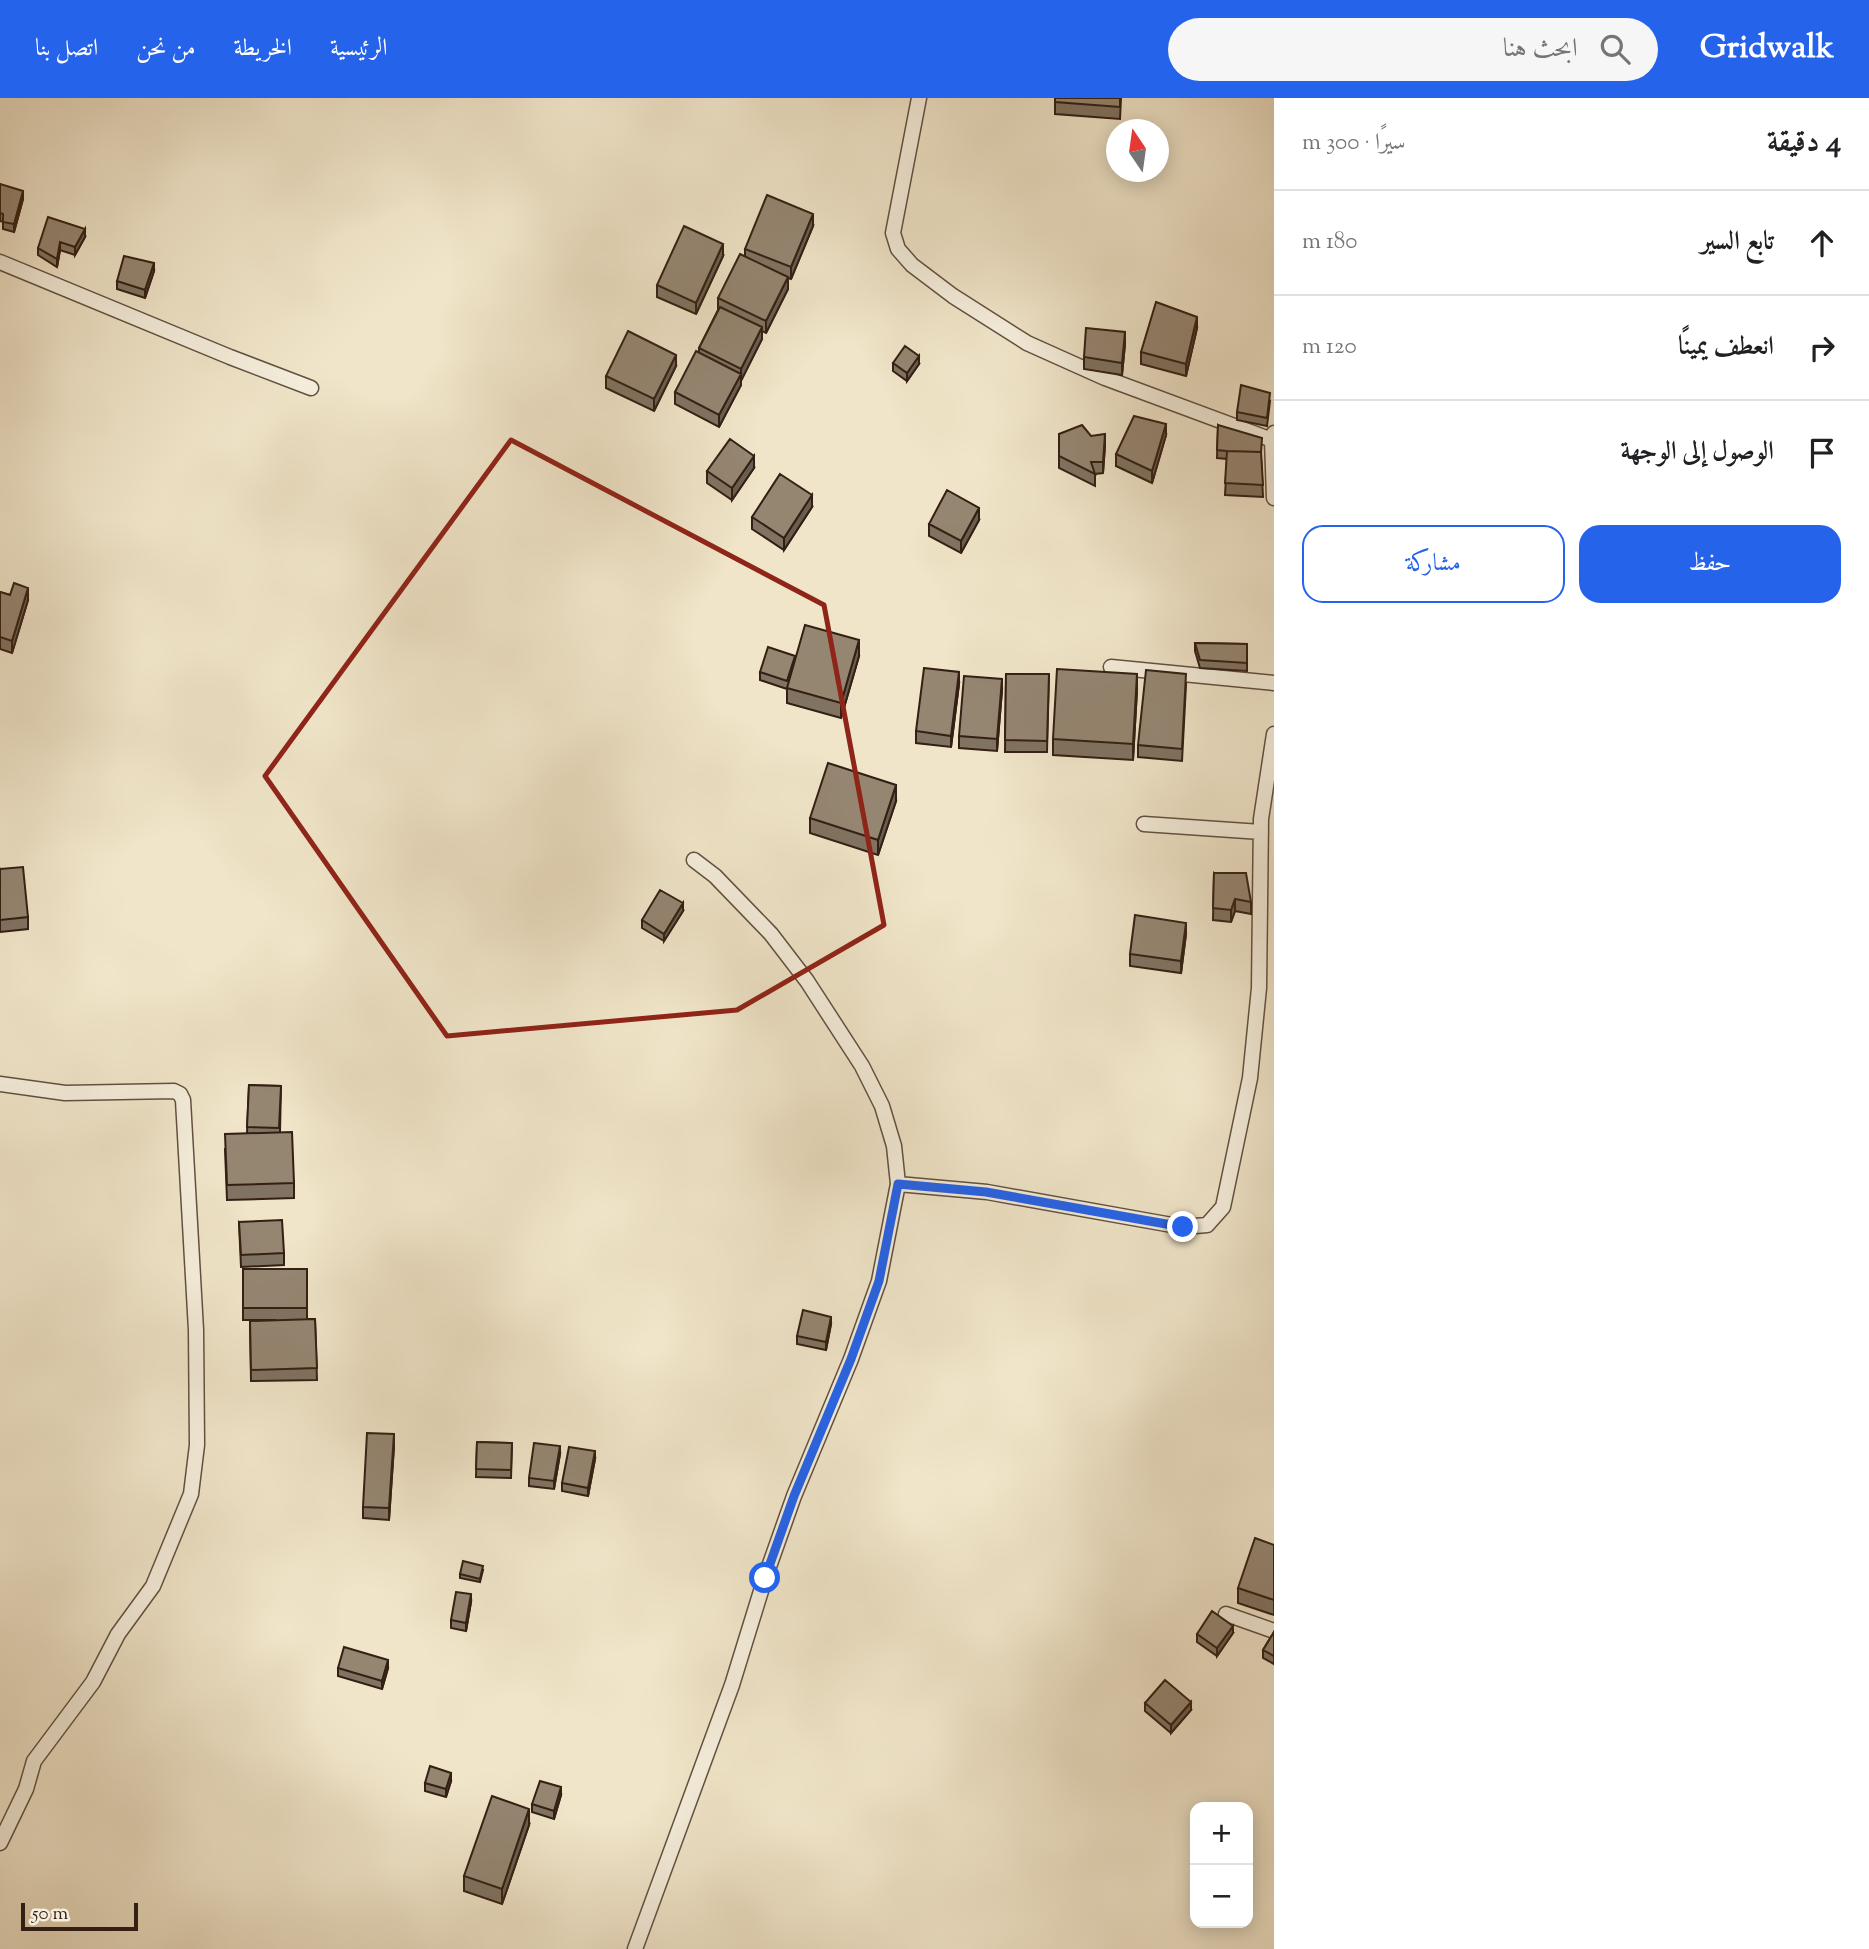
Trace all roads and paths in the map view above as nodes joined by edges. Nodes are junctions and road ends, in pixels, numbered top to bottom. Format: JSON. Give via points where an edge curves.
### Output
{"nodes":[{"id":1,"x":919,"y":98,"type":"edge"},
{"id":2,"x":0,"y":262,"type":"edge"},
{"id":3,"x":311,"y":388,"type":"dead end"},
{"id":4,"x":1273,"y":436,"type":"edge"},
{"id":5,"x":1274,"y":498,"type":"edge"},
{"id":6,"x":1111,"y":667,"type":"dead end"},
{"id":7,"x":1274,"y":683,"type":"edge"},
{"id":8,"x":1274,"y":734,"type":"edge"},
{"id":9,"x":1144,"y":824,"type":"dead end"},
{"id":10,"x":1261,"y":832,"type":"junction"},
{"id":11,"x":694,"y":860,"type":"dead end"},
{"id":12,"x":0,"y":1084,"type":"edge"},
{"id":13,"x":898,"y":1184,"type":"junction"},
{"id":14,"x":1226,"y":1614,"type":"dead end"},
{"id":15,"x":1274,"y":1631,"type":"edge"},
{"id":16,"x":0,"y":1843,"type":"edge"},
{"id":17,"x":635,"y":1949,"type":"edge"}],
"edges":[{"from":1,"to":4,"type":"street","via":[[893,233],[898,249],[912,265],[1027,344],[1105,378]]},
{"from":2,"to":3,"type":"street"},
{"from":4,"to":5,"type":"street"},
{"from":6,"to":7,"type":"street"},
{"from":8,"to":10,"type":"street"},
{"from":9,"to":10,"type":"street"},
{"from":10,"to":13,"type":"street","via":[[1259,988],[1250,1078],[1223,1207],[1207,1225],[1183,1227],[986,1192]]},
{"from":11,"to":13,"type":"street","via":[[771,934],[862,1066],[882,1106],[894,1146]]},
{"from":12,"to":16,"type":"street","via":[[65,1093],[180,1094],[196,1330],[197,1445],[191,1494],[153,1586],[118,1634],[93,1682],[34,1760],[26,1789]]},
{"from":13,"to":17,"type":"street","via":[[879,1281],[794,1496],[732,1685]]},
{"from":14,"to":15,"type":"street"}]}
